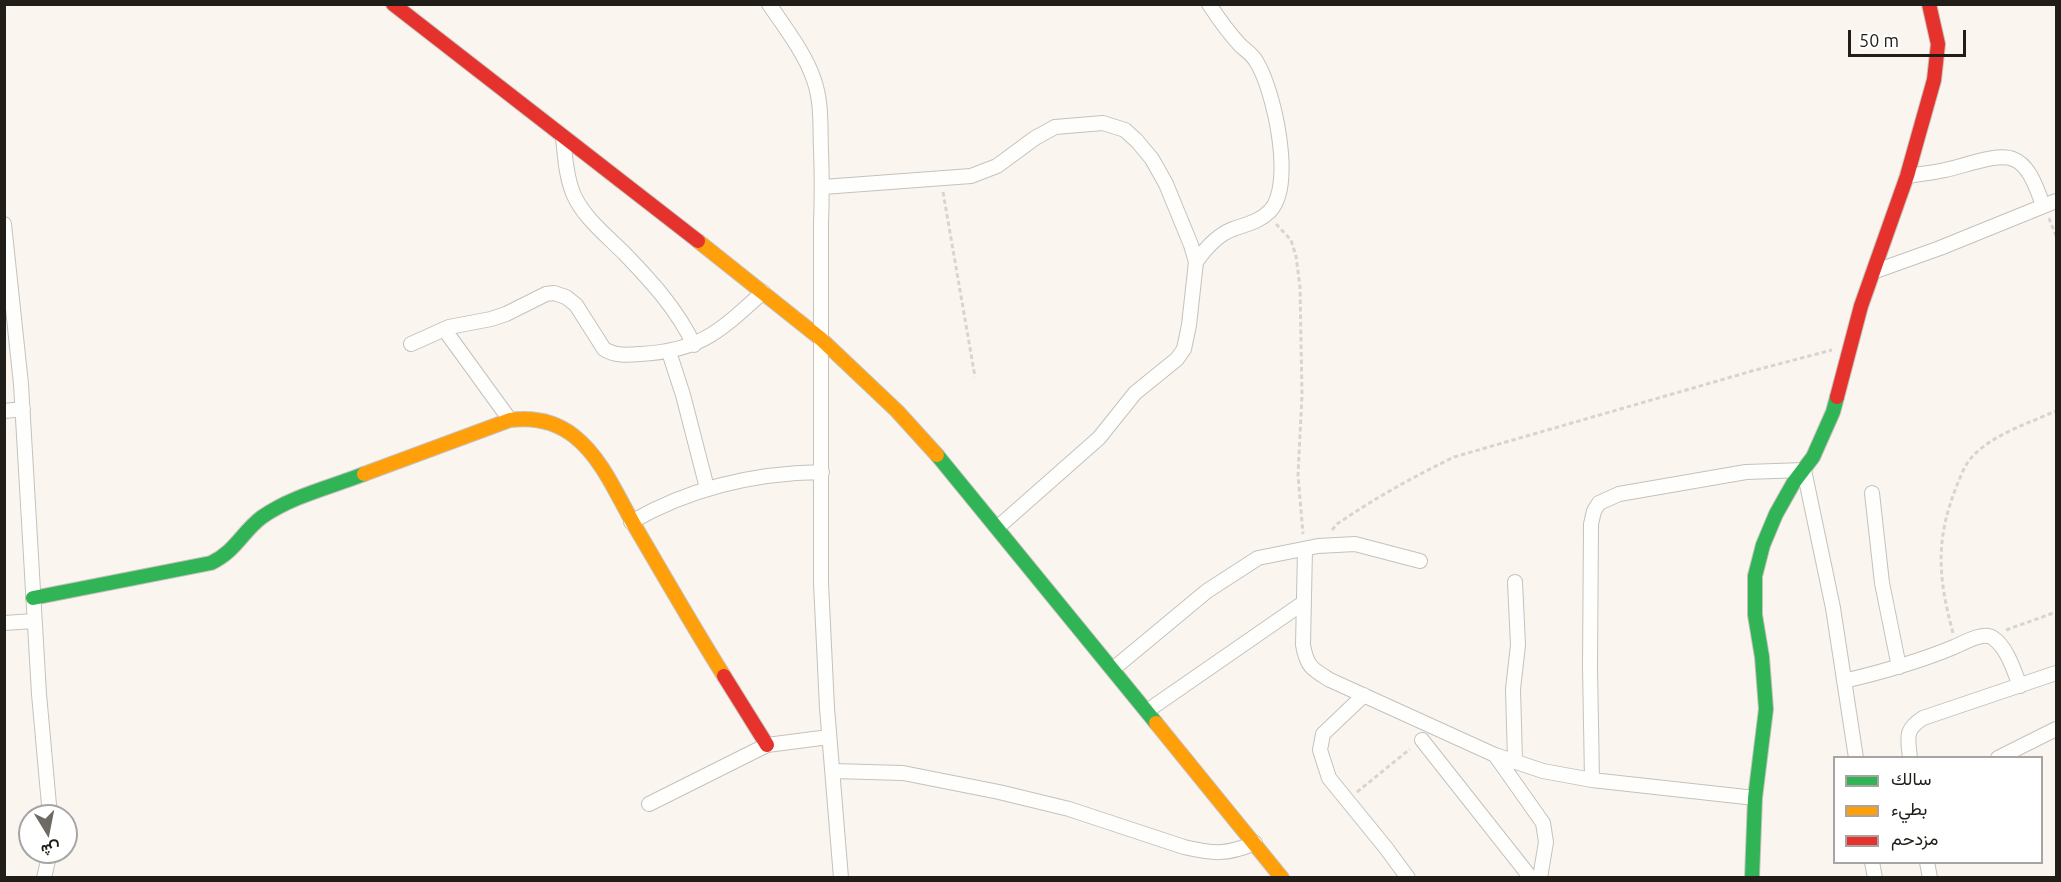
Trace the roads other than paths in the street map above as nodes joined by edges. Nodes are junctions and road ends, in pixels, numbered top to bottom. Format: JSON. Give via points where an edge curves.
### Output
{"nodes":[{"id":1,"x":393,"y":4,"type":"edge"},
{"id":2,"x":769,"y":4,"type":"edge"},
{"id":3,"x":1209,"y":4,"type":"edge"},
{"id":4,"x":1929,"y":4,"type":"edge"},
{"id":5,"x":563,"y":138,"type":"junction"},
{"id":6,"x":1907,"y":176,"type":"junction"},
{"id":7,"x":823,"y":186,"type":"junction"},
{"id":8,"x":2056,"y":201,"type":"edge"},
{"id":9,"x":2043,"y":205,"type":"junction"},
{"id":10,"x":4,"y":224,"type":"edge"},
{"id":11,"x":1196,"y":262,"type":"junction"},
{"id":12,"x":1873,"y":272,"type":"junction"},
{"id":13,"x":763,"y":292,"type":"junction"},
{"id":14,"x":444,"y":329,"type":"junction"},
{"id":15,"x":821,"y":339,"type":"junction"},
{"id":16,"x":411,"y":344,"type":"dead end"},
{"id":17,"x":694,"y":345,"type":"junction"},
{"id":18,"x":669,"y":352,"type":"junction"},
{"id":19,"x":22,"y":409,"type":"junction"},
{"id":20,"x":4,"y":411,"type":"edge"},
{"id":21,"x":510,"y":420,"type":"junction"},
{"id":22,"x":1804,"y":470,"type":"junction"},
{"id":23,"x":822,"y":472,"type":"junction"},
{"id":24,"x":707,"y":488,"type":"junction"},
{"id":25,"x":1872,"y":493,"type":"dead end"},
{"id":26,"x":631,"y":522,"type":"junction"},
{"id":27,"x":997,"y":528,"type":"junction"},
{"id":28,"x":1311,"y":548,"type":"junction"},
{"id":29,"x":1420,"y":561,"type":"dead end"},
{"id":30,"x":1515,"y":582,"type":"dead end"},
{"id":31,"x":33,"y":598,"type":"junction"},
{"id":32,"x":1303,"y":603,"type":"junction"},
{"id":33,"x":34,"y":621,"type":"junction"},
{"id":34,"x":4,"y":623,"type":"edge"},
{"id":35,"x":1899,"y":667,"type":"junction"},
{"id":36,"x":1113,"y":669,"type":"junction"},
{"id":37,"x":2056,"y":673,"type":"edge"},
{"id":38,"x":1844,"y":681,"type":"junction"},
{"id":39,"x":2020,"y":686,"type":"junction"},
{"id":40,"x":1364,"y":695,"type":"junction"},
{"id":41,"x":1147,"y":711,"type":"junction"},
{"id":42,"x":2056,"y":729,"type":"edge"},
{"id":43,"x":829,"y":737,"type":"junction"},
{"id":44,"x":1422,"y":740,"type":"road end"},
{"id":45,"x":767,"y":745,"type":"junction"},
{"id":46,"x":1496,"y":755,"type":"junction"},
{"id":47,"x":1856,"y":756,"type":"edge"},
{"id":48,"x":1910,"y":756,"type":"edge"},
{"id":49,"x":2002,"y":756,"type":"edge"},
{"id":50,"x":1515,"y":761,"type":"junction"},
{"id":51,"x":833,"y":771,"type":"junction"},
{"id":52,"x":1592,"y":780,"type":"junction"},
{"id":53,"x":1755,"y":798,"type":"junction"},
{"id":54,"x":49,"y":804,"type":"edge"},
{"id":55,"x":649,"y":804,"type":"dead end"},
{"id":56,"x":1255,"y":843,"type":"junction"},
{"id":57,"x":841,"y":878,"type":"edge"},
{"id":58,"x":1282,"y":878,"type":"edge"},
{"id":59,"x":1408,"y":878,"type":"edge"},
{"id":60,"x":1531,"y":878,"type":"edge"},
{"id":61,"x":1540,"y":878,"type":"edge"},
{"id":62,"x":1752,"y":878,"type":"edge"}],
"edges":[{"from":1,"to":5,"type":"street"},
{"from":2,"to":7,"type":"street","via":[[801,52],[817,91]]},
{"from":3,"to":11,"type":"street","via":[[1257,62],[1272,106],[1283,165],[1278,199],[1266,215],[1220,236]]},
{"from":4,"to":6,"type":"street","via":[[1938,44],[1934,80]]},
{"from":5,"to":13,"type":"street"},
{"from":5,"to":17,"type":"street","via":[[572,193],[580,207],[649,278],[687,329]]},
{"from":6,"to":9,"type":"street","via":[[2003,157],[2013,159],[2030,175]]},
{"from":6,"to":12,"type":"street"},
{"from":7,"to":11,"type":"street","via":[[971,176],[1005,161],[1055,127],[1103,123],[1131,135],[1152,159],[1171,195]]},
{"from":7,"to":15,"type":"street"},
{"from":8,"to":9,"type":"street"},
{"from":9,"to":12,"type":"street"},
{"from":10,"to":19,"type":"street"},
{"from":11,"to":27,"type":"street","via":[[1187,337],[1177,359],[1135,393],[1099,438]]},
{"from":12,"to":22,"type":"street","via":[[1833,412]]},
{"from":13,"to":15,"type":"street"},
{"from":13,"to":17,"type":"street","via":[[718,331]]},
{"from":14,"to":16,"type":"street"},
{"from":14,"to":18,"type":"street","via":[[491,319],[554,293],[576,305],[610,353]]},
{"from":14,"to":21,"type":"street"},
{"from":15,"to":23,"type":"street"},
{"from":15,"to":27,"type":"street","via":[[897,411]]},
{"from":17,"to":18,"type":"street"},
{"from":18,"to":24,"type":"street"},
{"from":19,"to":20,"type":"street"},
{"from":19,"to":31,"type":"street"},
{"from":21,"to":26,"type":"street","via":[[547,422],[579,438]]},
{"from":21,"to":31,"type":"street","via":[[285,504],[260,518],[232,552],[211,562]]},
{"from":22,"to":38,"type":"street"},
{"from":22,"to":52,"type":"street","via":[[1746,472],[1619,494],[1599,503],[1591,524]]},
{"from":22,"to":53,"type":"street","via":[[1776,514],[1755,576],[1755,615],[1766,709]]},
{"from":23,"to":24,"type":"street"},
{"from":23,"to":43,"type":"street","via":[[821,583]]},
{"from":24,"to":26,"type":"street","via":[[670,501]]},
{"from":25,"to":35,"type":"street","via":[[1882,583]]},
{"from":26,"to":45,"type":"street"},
{"from":27,"to":36,"type":"street"},
{"from":28,"to":29,"type":"street","via":[[1355,544]]},
{"from":28,"to":32,"type":"street"},
{"from":28,"to":36,"type":"street","via":[[1258,558],[1246,565],[1207,591]]},
{"from":30,"to":50,"type":"street"},
{"from":31,"to":33,"type":"street"},
{"from":32,"to":40,"type":"street","via":[[1303,645],[1308,664],[1330,680]]},
{"from":32,"to":41,"type":"street"},
{"from":33,"to":34,"type":"street"},
{"from":33,"to":54,"type":"street"},
{"from":35,"to":38,"type":"street"},
{"from":35,"to":39,"type":"street","via":[[1991,636]]},
{"from":36,"to":41,"type":"street"},
{"from":37,"to":39,"type":"street"},
{"from":38,"to":47,"type":"street"},
{"from":39,"to":48,"type":"street","via":[[1923,718],[1909,732]]},
{"from":40,"to":46,"type":"street"},
{"from":40,"to":59,"type":"street","via":[[1323,735],[1321,760],[1329,778]]},
{"from":41,"to":56,"type":"street"},
{"from":42,"to":49,"type":"street"},
{"from":43,"to":45,"type":"street"},
{"from":43,"to":51,"type":"street"},
{"from":44,"to":60,"type":"street"},
{"from":45,"to":55,"type":"street"},
{"from":46,"to":50,"type":"street"},
{"from":46,"to":61,"type":"street","via":[[1543,823],[1546,842]]},
{"from":50,"to":52,"type":"street","via":[[1543,771]]},
{"from":51,"to":56,"type":"street","via":[[903,773],[999,792],[1069,809],[1184,848],[1217,853]]},
{"from":51,"to":57,"type":"street"},
{"from":52,"to":53,"type":"street"},
{"from":53,"to":62,"type":"street"},
{"from":56,"to":58,"type":"street"}]}
